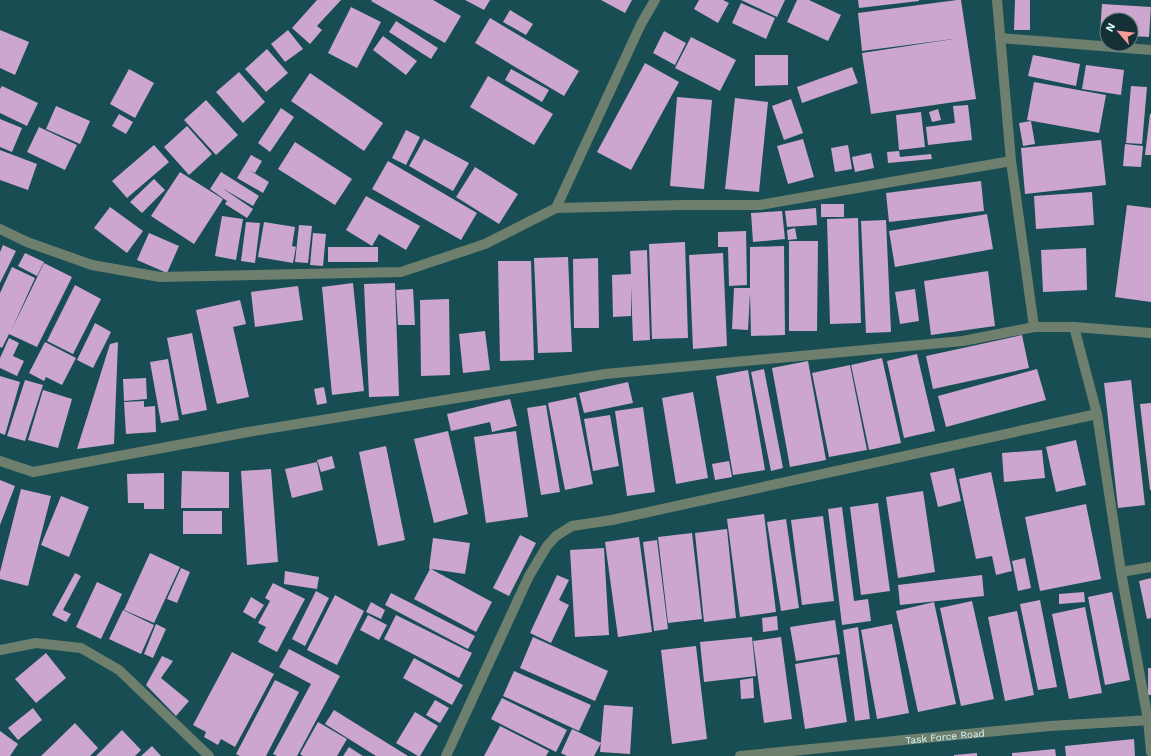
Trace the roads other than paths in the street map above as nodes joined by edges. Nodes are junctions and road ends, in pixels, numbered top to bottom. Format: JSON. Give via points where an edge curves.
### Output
{"nodes":[{"id":1,"x":655,"y":0,"type":"edge"},
{"id":2,"x":997,"y":0,"type":"edge"},
{"id":3,"x":1000,"y":38,"type":"junction"},
{"id":4,"x":1151,"y":50,"type":"edge"},
{"id":5,"x":1011,"y":161,"type":"junction"},
{"id":6,"x":556,"y":208,"type":"junction"},
{"id":7,"x":0,"y":229,"type":"edge"},
{"id":8,"x":1034,"y":327,"type":"junction"},
{"id":9,"x":1074,"y":327,"type":"junction"},
{"id":10,"x":1151,"y":333,"type":"edge"},
{"id":11,"x":1097,"y":414,"type":"junction"},
{"id":12,"x":0,"y":461,"type":"edge"},
{"id":13,"x":1151,"y":567,"type":"edge"},
{"id":14,"x":1121,"y":572,"type":"junction"},
{"id":15,"x":0,"y":650,"type":"edge"},
{"id":16,"x":1150,"y":720,"type":"edge"},
{"id":17,"x":1151,"y":752,"type":"edge"},
{"id":18,"x":209,"y":756,"type":"edge"},
{"id":19,"x":446,"y":756,"type":"edge"},
{"id":20,"x":740,"y":756,"type":"edge"}],
"edges":[{"from":1,"to":6,"type":"street","via":[[641,24]]},
{"from":2,"to":3,"type":"street"},
{"from":3,"to":4,"type":"street"},
{"from":3,"to":5,"type":"street"},
{"from":5,"to":6,"type":"street","via":[[760,205]]},
{"from":5,"to":8,"type":"street"},
{"from":6,"to":7,"type":"street","via":[[485,244],[401,272],[160,277],[92,265],[27,242]]},
{"from":8,"to":9,"type":"street"},
{"from":8,"to":12,"type":"street","via":[[963,342],[605,374],[248,432],[33,472]]},
{"from":9,"to":10,"type":"street"},
{"from":9,"to":11,"type":"street"},
{"from":11,"to":14,"type":"street"},
{"from":11,"to":19,"type":"street","via":[[567,528],[547,546],[529,576]]},
{"from":13,"to":14,"type":"street"},
{"from":14,"to":16,"type":"street"},
{"from":15,"to":18,"type":"street","via":[[36,643],[81,648],[119,670]]},
{"from":16,"to":17,"type":"street"},
{"from":16,"to":20,"type":"street","name":"Task Force Road","via":[[1042,727]]}]}
